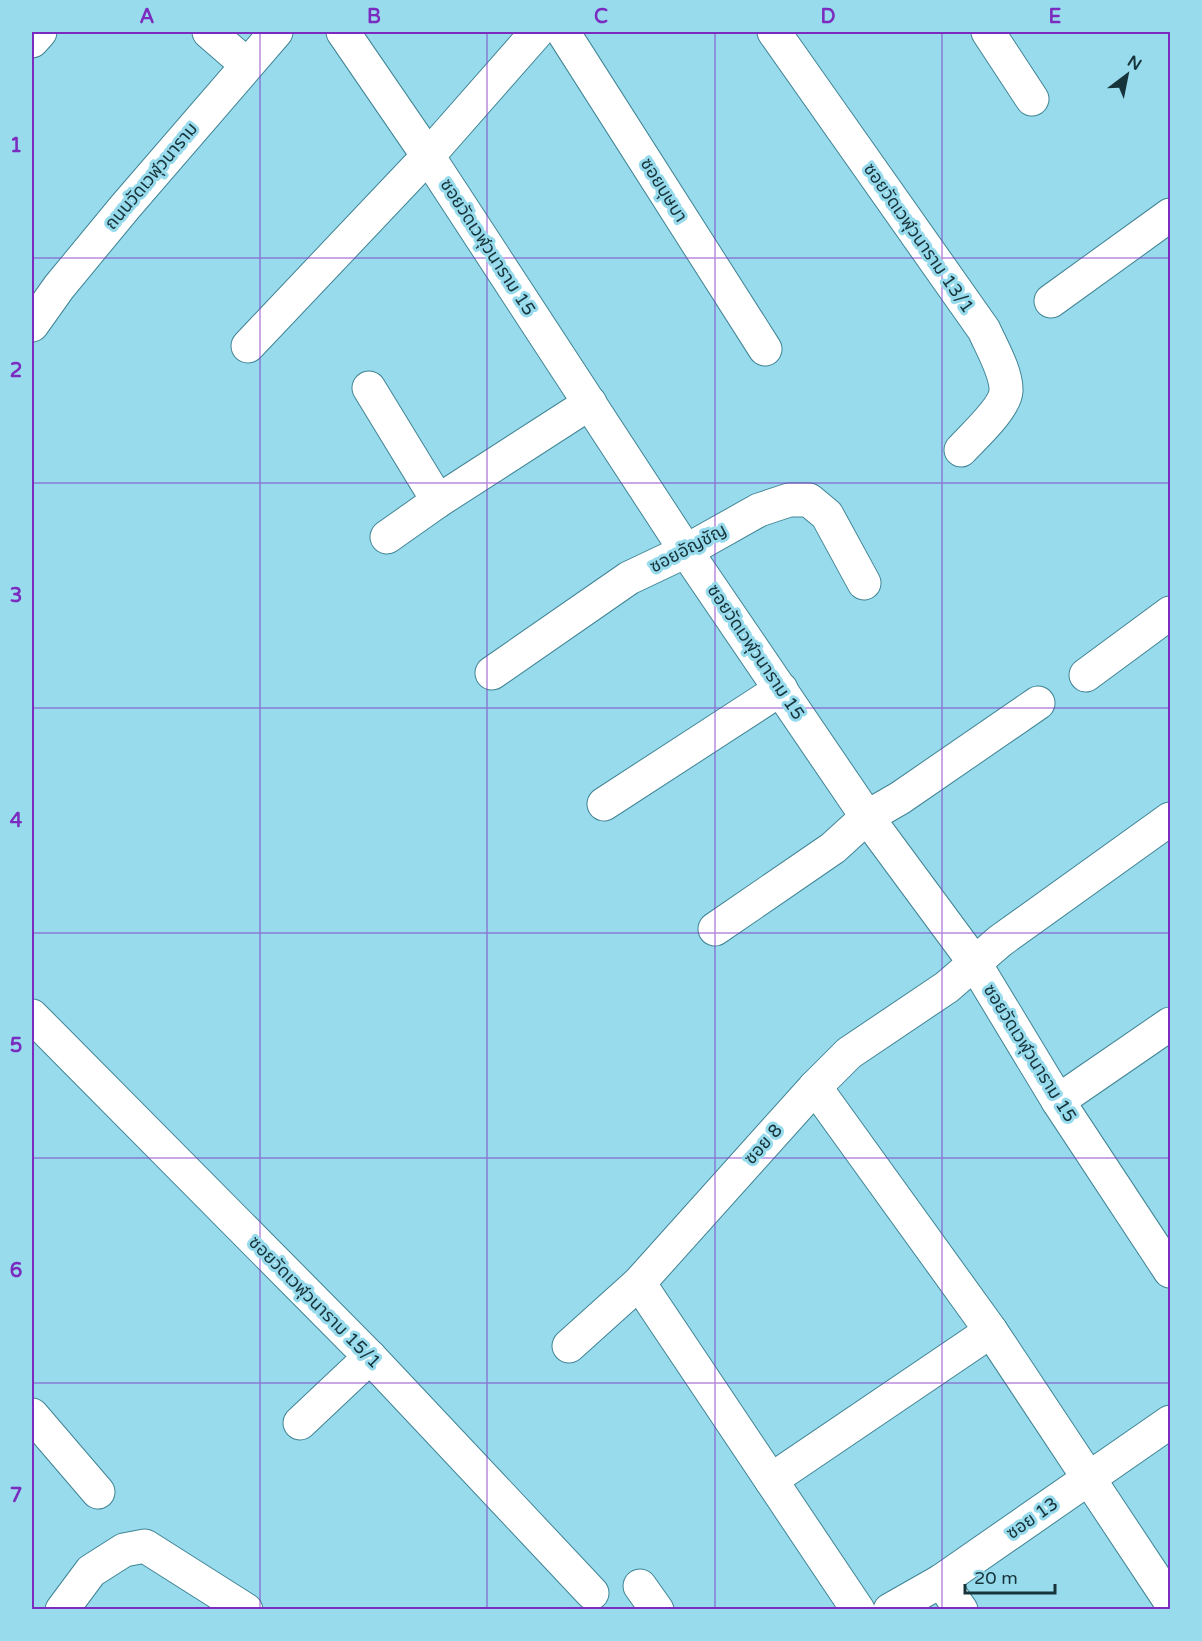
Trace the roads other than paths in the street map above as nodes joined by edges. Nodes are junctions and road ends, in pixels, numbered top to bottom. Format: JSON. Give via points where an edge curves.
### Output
{"nodes":[{"id":1,"x":40,"y":32,"type":"edge"},
{"id":2,"x":209,"y":32,"type":"edge"},
{"id":3,"x":276,"y":32,"type":"edge"},
{"id":4,"x":343,"y":32,"type":"edge"},
{"id":5,"x":537,"y":32,"type":"edge"},
{"id":6,"x":563,"y":32,"type":"edge"},
{"id":7,"x":774,"y":32,"type":"edge"},
{"id":8,"x":988,"y":32,"type":"edge"},
{"id":9,"x":32,"y":41,"type":"edge"},
{"id":10,"x":246,"y":64,"type":"junction"},
{"id":11,"x":1032,"y":99,"type":"dead end"},
{"id":12,"x":428,"y":156,"type":"junction"},
{"id":13,"x":1170,"y":215,"type":"edge"},
{"id":14,"x":1052,"y":301,"type":"dead end"},
{"id":15,"x":32,"y":325,"type":"edge"},
{"id":16,"x":248,"y":345,"type":"dead end"},
{"id":17,"x":765,"y":349,"type":"dead end"},
{"id":18,"x":369,"y":388,"type":"dead end"},
{"id":19,"x":590,"y":403,"type":"junction"},
{"id":20,"x":961,"y":450,"type":"dead end"},
{"id":21,"x":438,"y":501,"type":"junction"},
{"id":22,"x":387,"y":537,"type":"dead end"},
{"id":23,"x":686,"y":551,"type":"junction"},
{"id":24,"x":864,"y":583,"type":"dead end"},
{"id":25,"x":1170,"y":613,"type":"edge"},
{"id":26,"x":492,"y":673,"type":"dead end"},
{"id":27,"x":1086,"y":675,"type":"dead end"},
{"id":28,"x":781,"y":689,"type":"junction"},
{"id":29,"x":1038,"y":703,"type":"dead end"},
{"id":30,"x":604,"y":804,"type":"dead end"},
{"id":31,"x":867,"y":817,"type":"junction"},
{"id":32,"x":1170,"y":819,"type":"edge"},
{"id":33,"x":715,"y":929,"type":"dead end"},
{"id":34,"x":974,"y":962,"type":"junction"},
{"id":35,"x":32,"y":1016,"type":"edge"},
{"id":36,"x":1170,"y":1023,"type":"edge"},
{"id":37,"x":814,"y":1087,"type":"junction"},
{"id":38,"x":1058,"y":1101,"type":"junction"},
{"id":39,"x":1160,"y":1232,"type":"edge"},
{"id":40,"x":1170,"y":1271,"type":"edge"},
{"id":41,"x":639,"y":1283,"type":"junction"},
{"id":42,"x":992,"y":1331,"type":"junction"},
{"id":43,"x":570,"y":1346,"type":"dead end"},
{"id":44,"x":370,"y":1357,"type":"junction"},
{"id":45,"x":32,"y":1415,"type":"edge"},
{"id":46,"x":1170,"y":1422,"type":"edge"},
{"id":47,"x":300,"y":1423,"type":"dead end"},
{"id":48,"x":1089,"y":1477,"type":"junction"},
{"id":49,"x":771,"y":1480,"type":"junction"},
{"id":50,"x":98,"y":1492,"type":"dead end"},
{"id":51,"x":941,"y":1581,"type":"junction"},
{"id":52,"x":592,"y":1593,"type":"dead end"},
{"id":53,"x":1170,"y":1600,"type":"edge"},
{"id":54,"x":243,"y":1609,"type":"edge"},
{"id":55,"x":62,"y":1610,"type":"edge"},
{"id":56,"x":858,"y":1610,"type":"edge"},
{"id":57,"x":890,"y":1610,"type":"edge"},
{"id":58,"x":960,"y":1610,"type":"edge"}],
"edges":[{"from":1,"to":9,"type":"street"},
{"from":2,"to":10,"type":"street"},
{"from":3,"to":10,"type":"street","name":"ถนนวัดเวฬุวนาราม"},
{"from":4,"to":12,"type":"street","name":"ซอยวัดเวฬุวนาราม 15"},
{"from":5,"to":12,"type":"street"},
{"from":6,"to":17,"type":"street","name":"ซอยบุษบา"},
{"from":7,"to":20,"type":"street","name":"ซอยวัดเวฬุวนาราม 13/1","via":[[984,330],[1002,368],[1006,392],[999,408]]},
{"from":8,"to":11,"type":"street"},
{"from":10,"to":15,"type":"street","name":"ถนนวัดเวฬุวนาราม","via":[[59,287]]},
{"from":12,"to":16,"type":"street"},
{"from":12,"to":19,"type":"street","name":"ซอยวัดเวฬุวนาราม 15"},
{"from":13,"to":14,"type":"street"},
{"from":18,"to":21,"type":"street"},
{"from":19,"to":21,"type":"street"},
{"from":19,"to":23,"type":"street","name":"ซอยวัดเวฬุวนาราม 15"},
{"from":21,"to":22,"type":"street"},
{"from":23,"to":24,"type":"street","name":"ซอยอัญชัญ","via":[[759,510],[789,500],[809,500],[827,515]]},
{"from":23,"to":26,"type":"street","name":"ซอยอัญชัญ","via":[[629,578]]},
{"from":23,"to":28,"type":"street","name":"ซอยวัดเวฬุวนาราม 15"},
{"from":25,"to":27,"type":"street"},
{"from":28,"to":30,"type":"street"},
{"from":28,"to":31,"type":"street","name":"ซอยวัดเวฬุวนาราม 15"},
{"from":29,"to":31,"type":"street"},
{"from":31,"to":33,"type":"street","via":[[832,848]]},
{"from":31,"to":34,"type":"street","name":"ซอยวัดเวฬุวนาราม 15"},
{"from":32,"to":34,"type":"street","name":"ซอย 8"},
{"from":34,"to":37,"type":"street","name":"ซอย 8","via":[[947,987],[849,1053]]},
{"from":34,"to":38,"type":"street","name":"ซอยวัดเวฬุวนาราม 15"},
{"from":35,"to":44,"type":"street","name":"ซอยวัดเวฬุวนาราม 15/1"},
{"from":36,"to":38,"type":"street"},
{"from":37,"to":41,"type":"street","name":"ซอย 8"},
{"from":37,"to":42,"type":"street"},
{"from":38,"to":39,"type":"street","name":"ซอยวัดเวฬุวนาราม 15"},
{"from":39,"to":40,"type":"street","name":"ซอยวัดเวฬุวนาราม 15"},
{"from":41,"to":43,"type":"street","name":"ซอย 8"},
{"from":41,"to":49,"type":"street"},
{"from":42,"to":48,"type":"street"},
{"from":42,"to":49,"type":"street"},
{"from":44,"to":47,"type":"street"},
{"from":44,"to":52,"type":"street","name":"ซอยวัดเวฬุวนาราม 15/1"},
{"from":45,"to":50,"type":"street"},
{"from":46,"to":48,"type":"street","name":"ซอย 13"},
{"from":48,"to":51,"type":"street","name":"ซอย 13"},
{"from":48,"to":53,"type":"street"},
{"from":49,"to":56,"type":"street"},
{"from":51,"to":57,"type":"street","name":"ซอย 13"},
{"from":51,"to":58,"type":"street"},
{"from":54,"to":55,"type":"street","via":[[145,1546],[124,1550],[91,1571]]}]}
